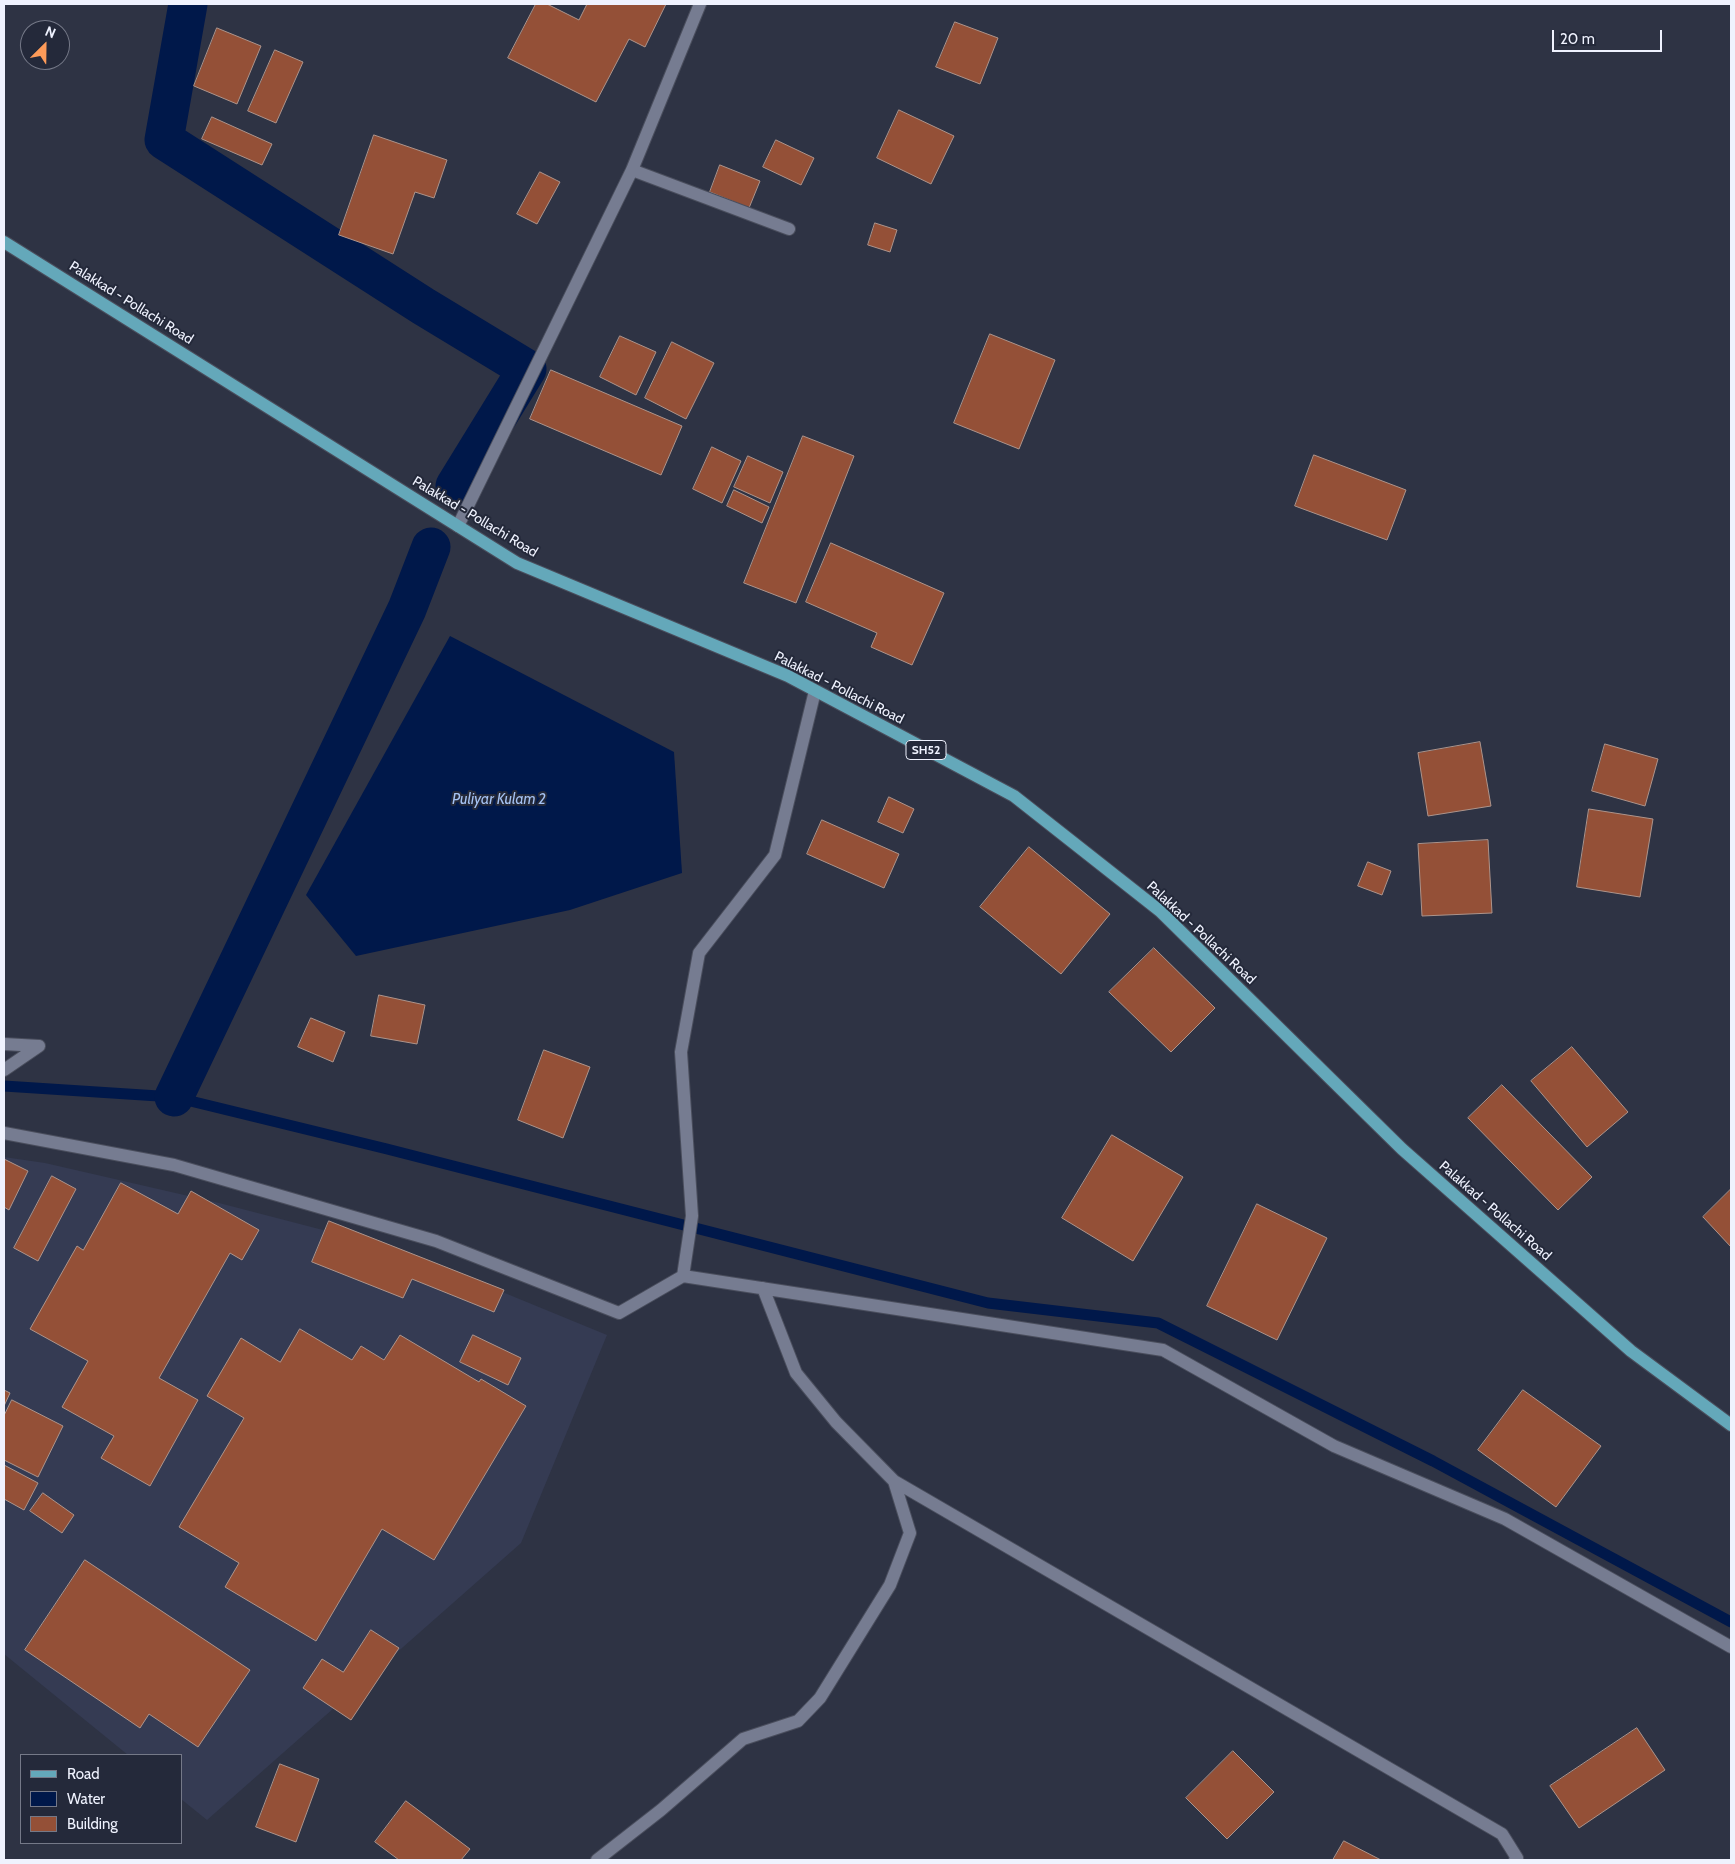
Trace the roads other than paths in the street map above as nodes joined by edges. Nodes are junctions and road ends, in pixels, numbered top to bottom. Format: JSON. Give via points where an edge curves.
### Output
{"nodes":[{"id":1,"x":700,"y":4,"type":"edge"},
{"id":2,"x":632,"y":170,"type":"junction"},
{"id":3,"x":789,"y":229,"type":"dead end"},
{"id":4,"x":4,"y":242,"type":"edge"},
{"id":5,"x":458,"y":526,"type":"junction"},
{"id":6,"x":815,"y":691,"type":"junction"},
{"id":7,"x":4,"y":1044,"type":"edge"},
{"id":8,"x":4,"y":1070,"type":"edge"},
{"id":9,"x":4,"y":1133,"type":"edge"},
{"id":10,"x":683,"y":1276,"type":"junction"},
{"id":11,"x":763,"y":1288,"type":"junction"},
{"id":12,"x":1731,"y":1425,"type":"edge"},
{"id":13,"x":894,"y":1481,"type":"junction"},
{"id":14,"x":1731,"y":1647,"type":"edge"},
{"id":15,"x":597,"y":1860,"type":"edge"},
{"id":16,"x":1515,"y":1860,"type":"edge"}],
"edges":[{"from":1,"to":2,"type":"street"},
{"from":2,"to":3,"type":"street"},
{"from":2,"to":5,"type":"street"},
{"from":4,"to":5,"type":"main road","name":"Palakkad - Pollachi Road","number":"SH52"},
{"from":5,"to":6,"type":"main road","name":"Palakkad - Pollachi Road","number":"SH52","via":[[517,563],[788,676]]},
{"from":6,"to":10,"type":"street","via":[[774,855],[699,953],[681,1052],[692,1216]]},
{"from":6,"to":12,"type":"main road","name":"Palakkad - Pollachi Road","number":"SH52","via":[[1014,796],[1160,911],[1402,1150],[1631,1351]]},
{"from":7,"to":8,"type":"street","via":[[39,1046]]},
{"from":9,"to":10,"type":"street","via":[[174,1165],[249,1186],[436,1241],[619,1313]]},
{"from":10,"to":11,"type":"street"},
{"from":11,"to":13,"type":"street","via":[[796,1373],[836,1422]]},
{"from":11,"to":14,"type":"street","via":[[1163,1350],[1334,1446],[1504,1519]]},
{"from":13,"to":15,"type":"street","via":[[910,1532],[890,1585],[820,1698],[798,1721],[743,1739]]},
{"from":13,"to":16,"type":"street","via":[[1502,1834],[1517,1858]]}]}
